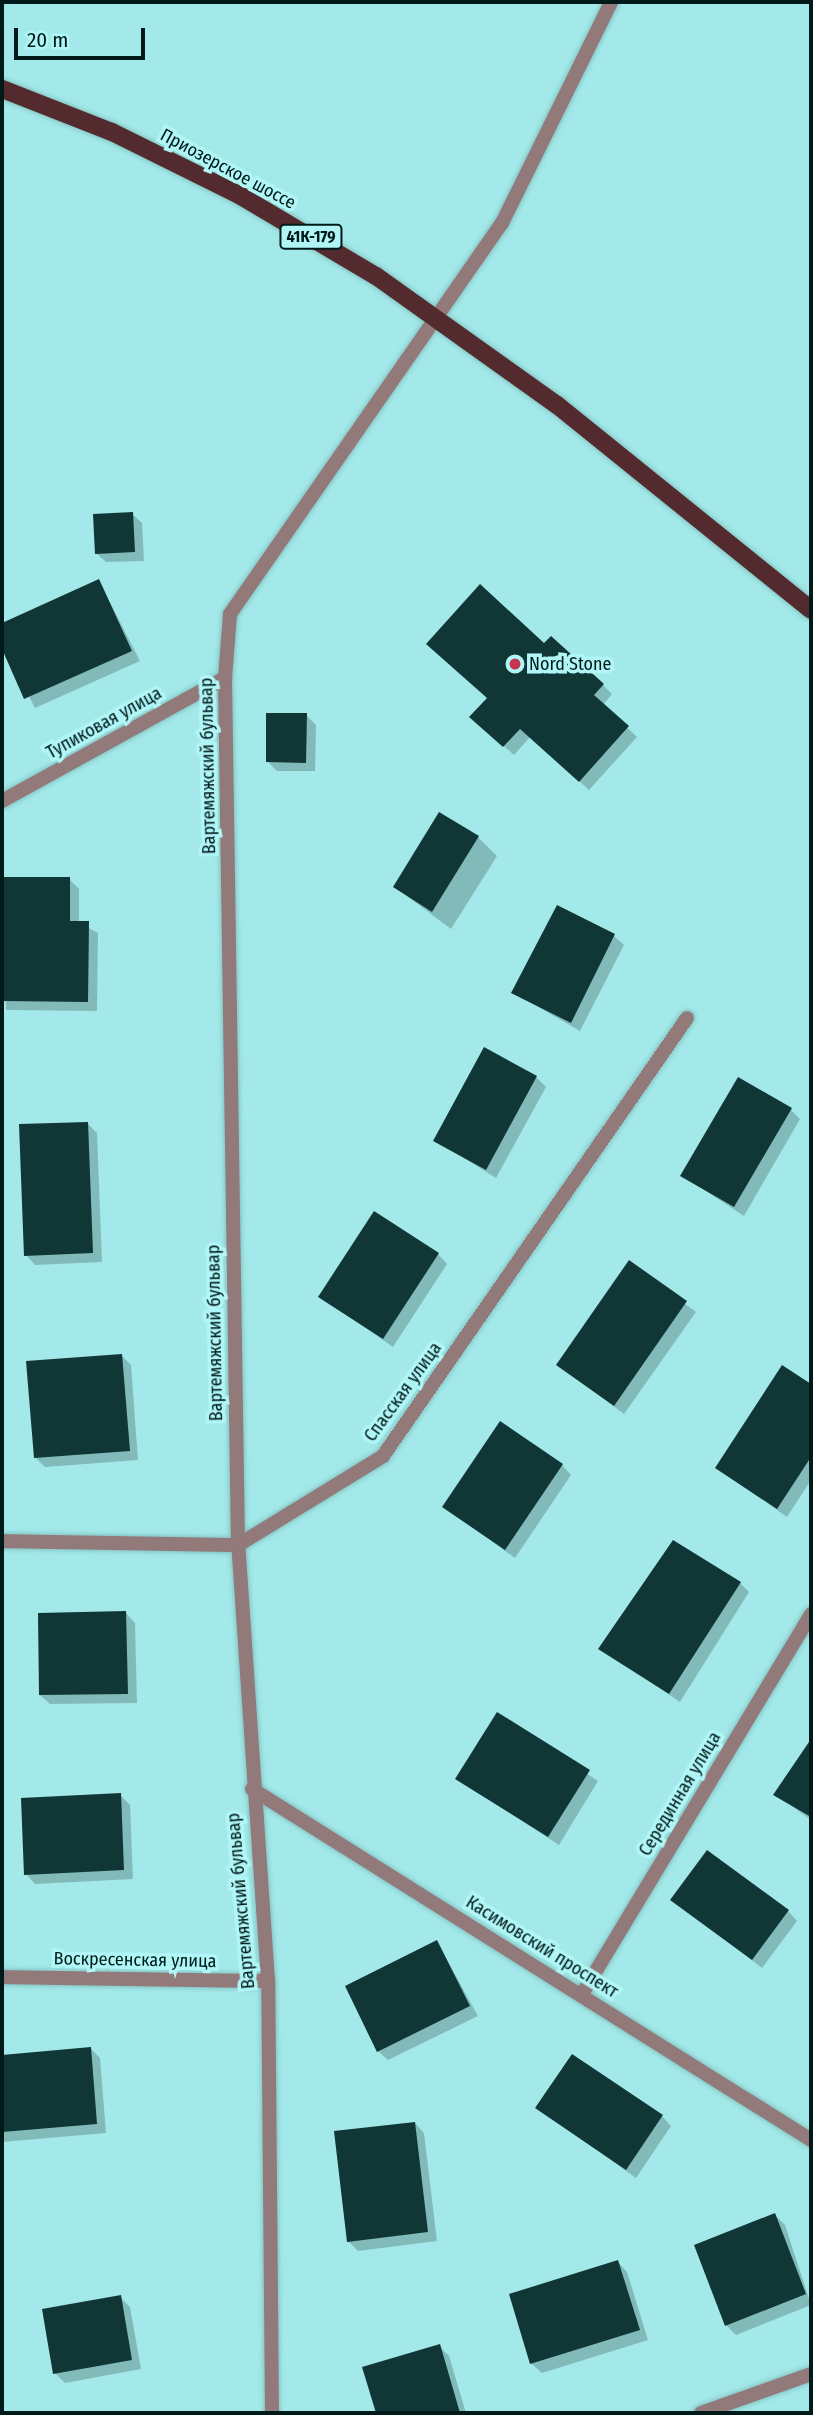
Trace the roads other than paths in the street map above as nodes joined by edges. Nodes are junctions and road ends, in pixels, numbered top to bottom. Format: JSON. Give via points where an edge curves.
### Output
{"nodes":[{"id":1,"x":611,"y":2,"type":"edge"},
{"id":2,"x":2,"y":89,"type":"edge"},
{"id":3,"x":436,"y":316,"type":"junction"},
{"id":4,"x":811,"y":611,"type":"edge"},
{"id":5,"x":225,"y":678,"type":"junction"},
{"id":6,"x":2,"y":801,"type":"edge"},
{"id":7,"x":687,"y":1018,"type":"dead end"},
{"id":8,"x":2,"y":1541,"type":"edge"},
{"id":9,"x":238,"y":1545,"type":"junction"},
{"id":10,"x":811,"y":1614,"type":"edge"},
{"id":11,"x":251,"y":1789,"type":"junction"},
{"id":12,"x":2,"y":1977,"type":"edge"},
{"id":13,"x":268,"y":1981,"type":"junction"},
{"id":14,"x":582,"y":1994,"type":"junction"},
{"id":15,"x":811,"y":2140,"type":"edge"},
{"id":16,"x":811,"y":2374,"type":"edge"},
{"id":17,"x":272,"y":2413,"type":"edge"},
{"id":18,"x":701,"y":2413,"type":"edge"}],
"edges":[{"from":1,"to":3,"type":"street","name":"Вартемяжский бульвар","via":[[502,223]]},
{"from":2,"to":3,"type":"main road","name":"Приозерское шоссе","number":"41К-179","via":[[112,132],[241,196]]},
{"from":3,"to":4,"type":"main road","name":"Приозерское шоссе","number":"41К-179","via":[[592,433]]},
{"from":3,"to":5,"type":"street","name":"Вартемяжский бульвар","via":[[230,614]]},
{"from":5,"to":6,"type":"street","name":"Тупиковая улица"},
{"from":5,"to":9,"type":"street","name":"Вартемяжский бульвар"},
{"from":7,"to":9,"type":"street","name":"Спасская улица","via":[[383,1456]]},
{"from":8,"to":9,"type":"street"},
{"from":9,"to":11,"type":"street","name":"Вартемяжский бульвар"},
{"from":10,"to":14,"type":"street","name":"Серединная улица"},
{"from":11,"to":13,"type":"street","name":"Вартемяжский бульвар"},
{"from":11,"to":14,"type":"street","name":"Касимовский проспект"},
{"from":12,"to":13,"type":"street","name":"Воскресенская улица"},
{"from":13,"to":17,"type":"street","name":"Вартемяжский бульвар"},
{"from":14,"to":15,"type":"street","name":"Касимовский проспект"},
{"from":16,"to":18,"type":"street"}]}
